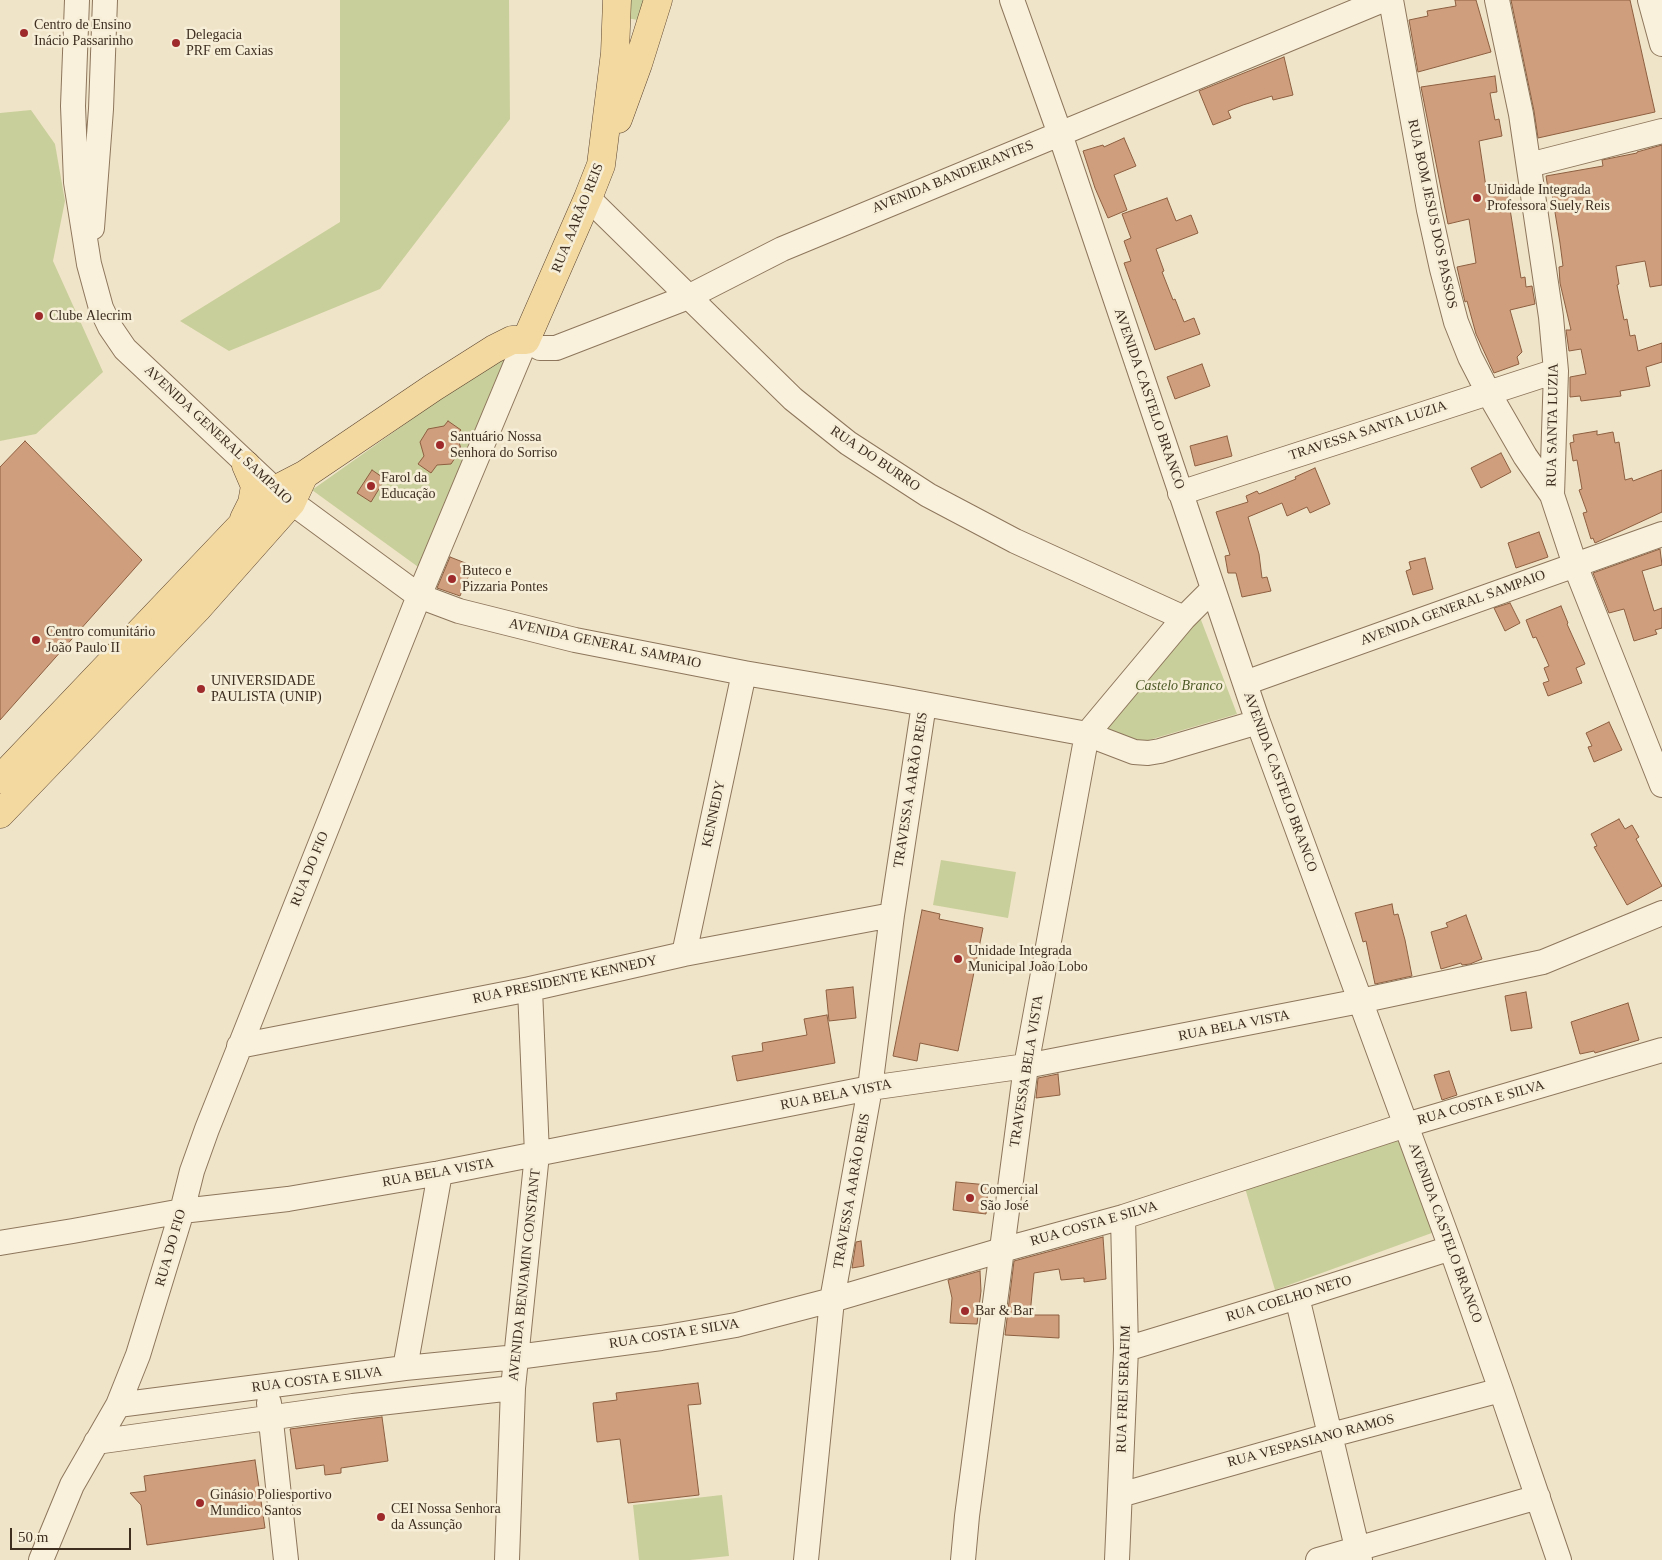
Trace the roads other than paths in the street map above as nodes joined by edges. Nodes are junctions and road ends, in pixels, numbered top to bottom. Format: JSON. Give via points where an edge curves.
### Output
{"nodes":[{"id":1,"x":77,"y":0,"type":"edge"},
{"id":2,"x":105,"y":0,"type":"edge"},
{"id":3,"x":617,"y":0,"type":"edge"},
{"id":4,"x":658,"y":0,"type":"edge"},
{"id":5,"x":1012,"y":0,"type":"edge"},
{"id":6,"x":1383,"y":0,"type":"edge"},
{"id":7,"x":1391,"y":0,"type":"edge"},
{"id":8,"x":1497,"y":0,"type":"edge"},
{"id":9,"x":1650,"y":0,"type":"edge"},
{"id":10,"x":1662,"y":44,"type":"edge"},
{"id":11,"x":73,"y":106,"type":"junction"},
{"id":12,"x":101,"y":109,"type":"junction"},
{"id":13,"x":1662,"y":131,"type":"edge"},
{"id":14,"x":1060,"y":134,"type":"junction"},
{"id":15,"x":601,"y":165,"type":"junction"},
{"id":16,"x":1529,"y":166,"type":"junction"},
{"id":17,"x":588,"y":198,"type":"junction"},
{"id":18,"x":89,"y":264,"type":"junction"},
{"id":19,"x":688,"y":297,"type":"junction"},
{"id":20,"x":526,"y":340,"type":"junction"},
{"id":21,"x":1556,"y":371,"type":"junction"},
{"id":22,"x":1488,"y":392,"type":"junction"},
{"id":23,"x":246,"y":465,"type":"junction"},
{"id":24,"x":1180,"y":493,"type":"junction"},
{"id":25,"x":1552,"y":494,"type":"junction"},
{"id":26,"x":283,"y":497,"type":"junction"},
{"id":27,"x":240,"y":527,"type":"junction"},
{"id":28,"x":1662,"y":534,"type":"edge"},
{"id":29,"x":1575,"y":565,"type":"junction"},
{"id":30,"x":1212,"y":590,"type":"junction"},
{"id":31,"x":419,"y":596,"type":"junction"},
{"id":32,"x":1184,"y":618,"type":"junction"},
{"id":33,"x":744,"y":673,"type":"junction"},
{"id":34,"x":1245,"y":683,"type":"junction"},
{"id":35,"x":924,"y":704,"type":"junction"},
{"id":36,"x":1258,"y":722,"type":"junction"},
{"id":37,"x":1087,"y":734,"type":"junction"},
{"id":38,"x":1662,"y":785,"type":"edge"},
{"id":39,"x":3,"y":796,"type":"edge"},
{"id":40,"x":1662,"y":913,"type":"edge"},
{"id":41,"x":892,"y":915,"type":"junction"},
{"id":42,"x":684,"y":954,"type":"junction"},
{"id":43,"x":530,"y":989,"type":"junction"},
{"id":44,"x":1360,"y":1001,"type":"junction"},
{"id":45,"x":239,"y":1046,"type":"junction"},
{"id":46,"x":1662,"y":1050,"type":"edge"},
{"id":47,"x":1026,"y":1066,"type":"junction"},
{"id":48,"x":870,"y":1088,"type":"junction"},
{"id":49,"x":1406,"y":1125,"type":"junction"},
{"id":50,"x":537,"y":1154,"type":"junction"},
{"id":51,"x":440,"y":1173,"type":"junction"},
{"id":52,"x":182,"y":1211,"type":"junction"},
{"id":53,"x":1123,"y":1217,"type":"junction"},
{"id":54,"x":0,"y":1242,"type":"edge"},
{"id":55,"x":1451,"y":1248,"type":"junction"},
{"id":56,"x":1002,"y":1250,"type":"junction"},
{"id":57,"x":1297,"y":1297,"type":"junction"},
{"id":58,"x":832,"y":1300,"type":"junction"},
{"id":59,"x":1126,"y":1349,"type":"junction"},
{"id":60,"x":516,"y":1357,"type":"junction"},
{"id":61,"x":405,"y":1368,"type":"junction"},
{"id":62,"x":348,"y":1376,"type":"junction"},
{"id":63,"x":267,"y":1386,"type":"junction"},
{"id":64,"x":513,"y":1388,"type":"junction"},
{"id":65,"x":1501,"y":1390,"type":"junction"},
{"id":66,"x":118,"y":1406,"type":"junction"},
{"id":67,"x":353,"y":1406,"type":"junction"},
{"id":68,"x":271,"y":1418,"type":"junction"},
{"id":69,"x":1331,"y":1435,"type":"junction"},
{"id":70,"x":96,"y":1442,"type":"junction"},
{"id":71,"x":1120,"y":1495,"type":"junction"},
{"id":72,"x":1538,"y":1497,"type":"junction"},
{"id":73,"x":1359,"y":1554,"type":"edge"},
{"id":74,"x":40,"y":1560,"type":"edge"},
{"id":75,"x":286,"y":1560,"type":"edge"},
{"id":76,"x":507,"y":1560,"type":"edge"},
{"id":77,"x":806,"y":1560,"type":"edge"},
{"id":78,"x":962,"y":1560,"type":"edge"},
{"id":79,"x":1117,"y":1560,"type":"edge"},
{"id":80,"x":1318,"y":1560,"type":"edge"},
{"id":81,"x":1559,"y":1560,"type":"edge"}],
"edges":[{"from":1,"to":11,"type":"street","name":"AVENIDA GENERAL SAMPAIO"},
{"from":2,"to":12,"type":"street","name":"AVENIDA GENERAL SAMPAIO"},
{"from":3,"to":15,"type":"main road","name":"RUA AARÃO REIS","via":[[615,53]]},
{"from":4,"to":15,"type":"main road"},
{"from":5,"to":14,"type":"street","name":"AVENIDA CASTELO BRANCO"},
{"from":6,"to":14,"type":"street","name":"AVENIDA BANDEIRANTES"},
{"from":7,"to":22,"type":"street","name":"RUA BOM JESUS DOS PASSOS","via":[[1442,269],[1456,322]]},
{"from":8,"to":16,"type":"street","name":"RUA SANTA LUZIA"},
{"from":9,"to":10,"type":"street"},
{"from":11,"to":12,"type":"street"},
{"from":11,"to":18,"type":"street","name":"AVENIDA GENERAL SAMPAIO","via":[[76,182]]},
{"from":12,"to":18,"type":"street","name":"AVENIDA GENERAL SAMPAIO"},
{"from":13,"to":16,"type":"street"},
{"from":14,"to":19,"type":"street","name":"AVENIDA BANDEIRANTES","via":[[782,250]]},
{"from":14,"to":24,"type":"street","name":"AVENIDA CASTELO BRANCO"},
{"from":15,"to":17,"type":"main road","name":"RUA AARÃO REIS"},
{"from":16,"to":21,"type":"street","name":"RUA SANTA LUZIA"},
{"from":17,"to":19,"type":"street","name":"RUA DO BURRO"},
{"from":17,"to":20,"type":"main road","name":"RUA AARÃO REIS"},
{"from":18,"to":23,"type":"street","name":"AVENIDA GENERAL SAMPAIO","via":[[101,308],[125,349]]},
{"from":19,"to":20,"type":"street","name":"AVENIDA BANDEIRANTES","via":[[556,348],[540,348]]},
{"from":19,"to":32,"type":"street","name":"RUA DO BURRO","via":[[793,399],[848,443],[928,495],[1015,541]]},
{"from":20,"to":26,"type":"main road","via":[[512,340],[494,349],[434,387],[304,475]]},
{"from":20,"to":31,"type":"street","name":"RUA DO FIO"},
{"from":21,"to":22,"type":"street","name":"TRAVESSA SANTA LUZIA"},
{"from":21,"to":25,"type":"street","name":"RUA SANTA LUZIA"},
{"from":22,"to":24,"type":"street","name":"TRAVESSA SANTA LUZIA"},
{"from":22,"to":25,"type":"street","name":"RUA BOM JESUS DOS PASSOS","via":[[1525,456]]},
{"from":23,"to":26,"type":"street","name":"AVENIDA GENERAL SAMPAIO"},
{"from":23,"to":27,"type":"main road","via":[[256,486]]},
{"from":24,"to":30,"type":"street","name":"AVENIDA CASTELO BRANCO"},
{"from":25,"to":29,"type":"street","name":"RUA SANTA LUZIA"},
{"from":26,"to":27,"type":"main road"},
{"from":26,"to":31,"type":"street","name":"AVENIDA GENERAL SAMPAIO"},
{"from":26,"to":39,"type":"main road","via":[[198,608]]},
{"from":27,"to":39,"type":"main road"},
{"from":28,"to":29,"type":"street","name":"AVENIDA GENERAL SAMPAIO"},
{"from":29,"to":34,"type":"street","name":"AVENIDA GENERAL SAMPAIO"},
{"from":29,"to":38,"type":"street","name":"RUA SANTA LUZIA"},
{"from":30,"to":32,"type":"street"},
{"from":30,"to":34,"type":"street","name":"AVENIDA CASTELO BRANCO"},
{"from":31,"to":33,"type":"street","name":"AVENIDA GENERAL SAMPAIO","via":[[490,620]]},
{"from":31,"to":45,"type":"street","name":"RUA DO FIO"},
{"from":32,"to":37,"type":"street","name":"TRAVESSA BELA VISTA"},
{"from":33,"to":35,"type":"street","name":"AVENIDA GENERAL SAMPAIO"},
{"from":33,"to":42,"type":"street","name":"KENNEDY"},
{"from":34,"to":36,"type":"street","name":"AVENIDA CASTELO BRANCO"},
{"from":35,"to":37,"type":"street","name":"AVENIDA GENERAL SAMPAIO"},
{"from":35,"to":41,"type":"street","name":"TRAVESSA AARÃO REIS"},
{"from":36,"to":37,"type":"street","name":"AVENIDA GENERAL SAMPAIO","via":[[1148,753],[1134,752]]},
{"from":36,"to":44,"type":"street","name":"AVENIDA CASTELO BRANCO"},
{"from":37,"to":47,"type":"street","name":"TRAVESSA BELA VISTA"},
{"from":40,"to":44,"type":"street","name":"RUA BELA VISTA","via":[[1543,962]]},
{"from":41,"to":42,"type":"street","name":"RUA PRESIDENTE KENNEDY"},
{"from":41,"to":48,"type":"street","name":"TRAVESSA AARÃO REIS"},
{"from":42,"to":43,"type":"street","name":"RUA PRESIDENTE KENNEDY"},
{"from":43,"to":45,"type":"street","name":"RUA PRESIDENTE KENNEDY"},
{"from":43,"to":50,"type":"street","name":"AVENIDA BENJAMIN CONSTANT"},
{"from":44,"to":47,"type":"street","name":"RUA BELA VISTA"},
{"from":44,"to":49,"type":"street","name":"AVENIDA CASTELO BRANCO"},
{"from":45,"to":52,"type":"street","name":"RUA DO FIO","via":[[192,1171]]},
{"from":46,"to":49,"type":"street","name":"RUA COSTA E SILVA"},
{"from":47,"to":48,"type":"street","name":"RUA BELA VISTA"},
{"from":47,"to":56,"type":"street","name":"TRAVESSA BELA VISTA"},
{"from":48,"to":50,"type":"street","name":"RUA BELA VISTA"},
{"from":48,"to":58,"type":"street","name":"TRAVESSA AARÃO REIS"},
{"from":49,"to":53,"type":"street","name":"RUA COSTA E SILVA"},
{"from":49,"to":55,"type":"street","name":"AVENIDA CASTELO BRANCO"},
{"from":50,"to":51,"type":"street","name":"RUA BELA VISTA"},
{"from":50,"to":60,"type":"street","name":"AVENIDA BENJAMIN CONSTANT"},
{"from":51,"to":52,"type":"street","name":"RUA BELA VISTA","via":[[288,1199]]},
{"from":51,"to":61,"type":"street"},
{"from":52,"to":54,"type":"street","name":"RUA BELA VISTA"},
{"from":52,"to":66,"type":"street","name":"RUA DO FIO","via":[[138,1354]]},
{"from":53,"to":56,"type":"street","name":"RUA COSTA E SILVA"},
{"from":53,"to":59,"type":"street","name":"RUA FREI SERAFIM"},
{"from":55,"to":57,"type":"street","name":"RUA COELHO NETO"},
{"from":55,"to":65,"type":"street","name":"AVENIDA CASTELO BRANCO"},
{"from":56,"to":58,"type":"street","name":"RUA COSTA E SILVA"},
{"from":56,"to":78,"type":"street","name":"TRAVESSA BELA VISTA"},
{"from":57,"to":59,"type":"street","name":"RUA COELHO NETO"},
{"from":57,"to":69,"type":"street"},
{"from":58,"to":60,"type":"street","name":"RUA COSTA E SILVA","via":[[700,1333]]},
{"from":58,"to":77,"type":"street","name":"TRAVESSA AARÃO REIS"},
{"from":59,"to":71,"type":"street","name":"RUA FREI SERAFIM"},
{"from":60,"to":61,"type":"street","name":"RUA COSTA E SILVA"},
{"from":60,"to":64,"type":"street","name":"AVENIDA BENJAMIN CONSTANT"},
{"from":61,"to":62,"type":"street","name":"RUA COSTA E SILVA"},
{"from":62,"to":63,"type":"street","name":"RUA COSTA E SILVA"},
{"from":62,"to":67,"type":"street"},
{"from":63,"to":66,"type":"street","name":"RUA COSTA E SILVA"},
{"from":63,"to":68,"type":"street"},
{"from":64,"to":67,"type":"street"},
{"from":64,"to":76,"type":"street","name":"AVENIDA BENJAMIN CONSTANT"},
{"from":65,"to":69,"type":"street","name":"RUA VESPASIANO RAMOS"},
{"from":65,"to":72,"type":"street","name":"AVENIDA CASTELO BRANCO"},
{"from":66,"to":70,"type":"street","name":"RUA DO FIO"},
{"from":67,"to":68,"type":"street"},
{"from":68,"to":70,"type":"street"},
{"from":68,"to":75,"type":"street"},
{"from":69,"to":71,"type":"street","name":"RUA VESPASIANO RAMOS"},
{"from":69,"to":73,"type":"street"},
{"from":70,"to":74,"type":"street","name":"RUA DO FIO","via":[[72,1485]]},
{"from":71,"to":79,"type":"street","name":"RUA FREI SERAFIM"},
{"from":72,"to":73,"type":"street"},
{"from":72,"to":81,"type":"street","name":"AVENIDA CASTELO BRANCO"},
{"from":73,"to":80,"type":"street"}]}
